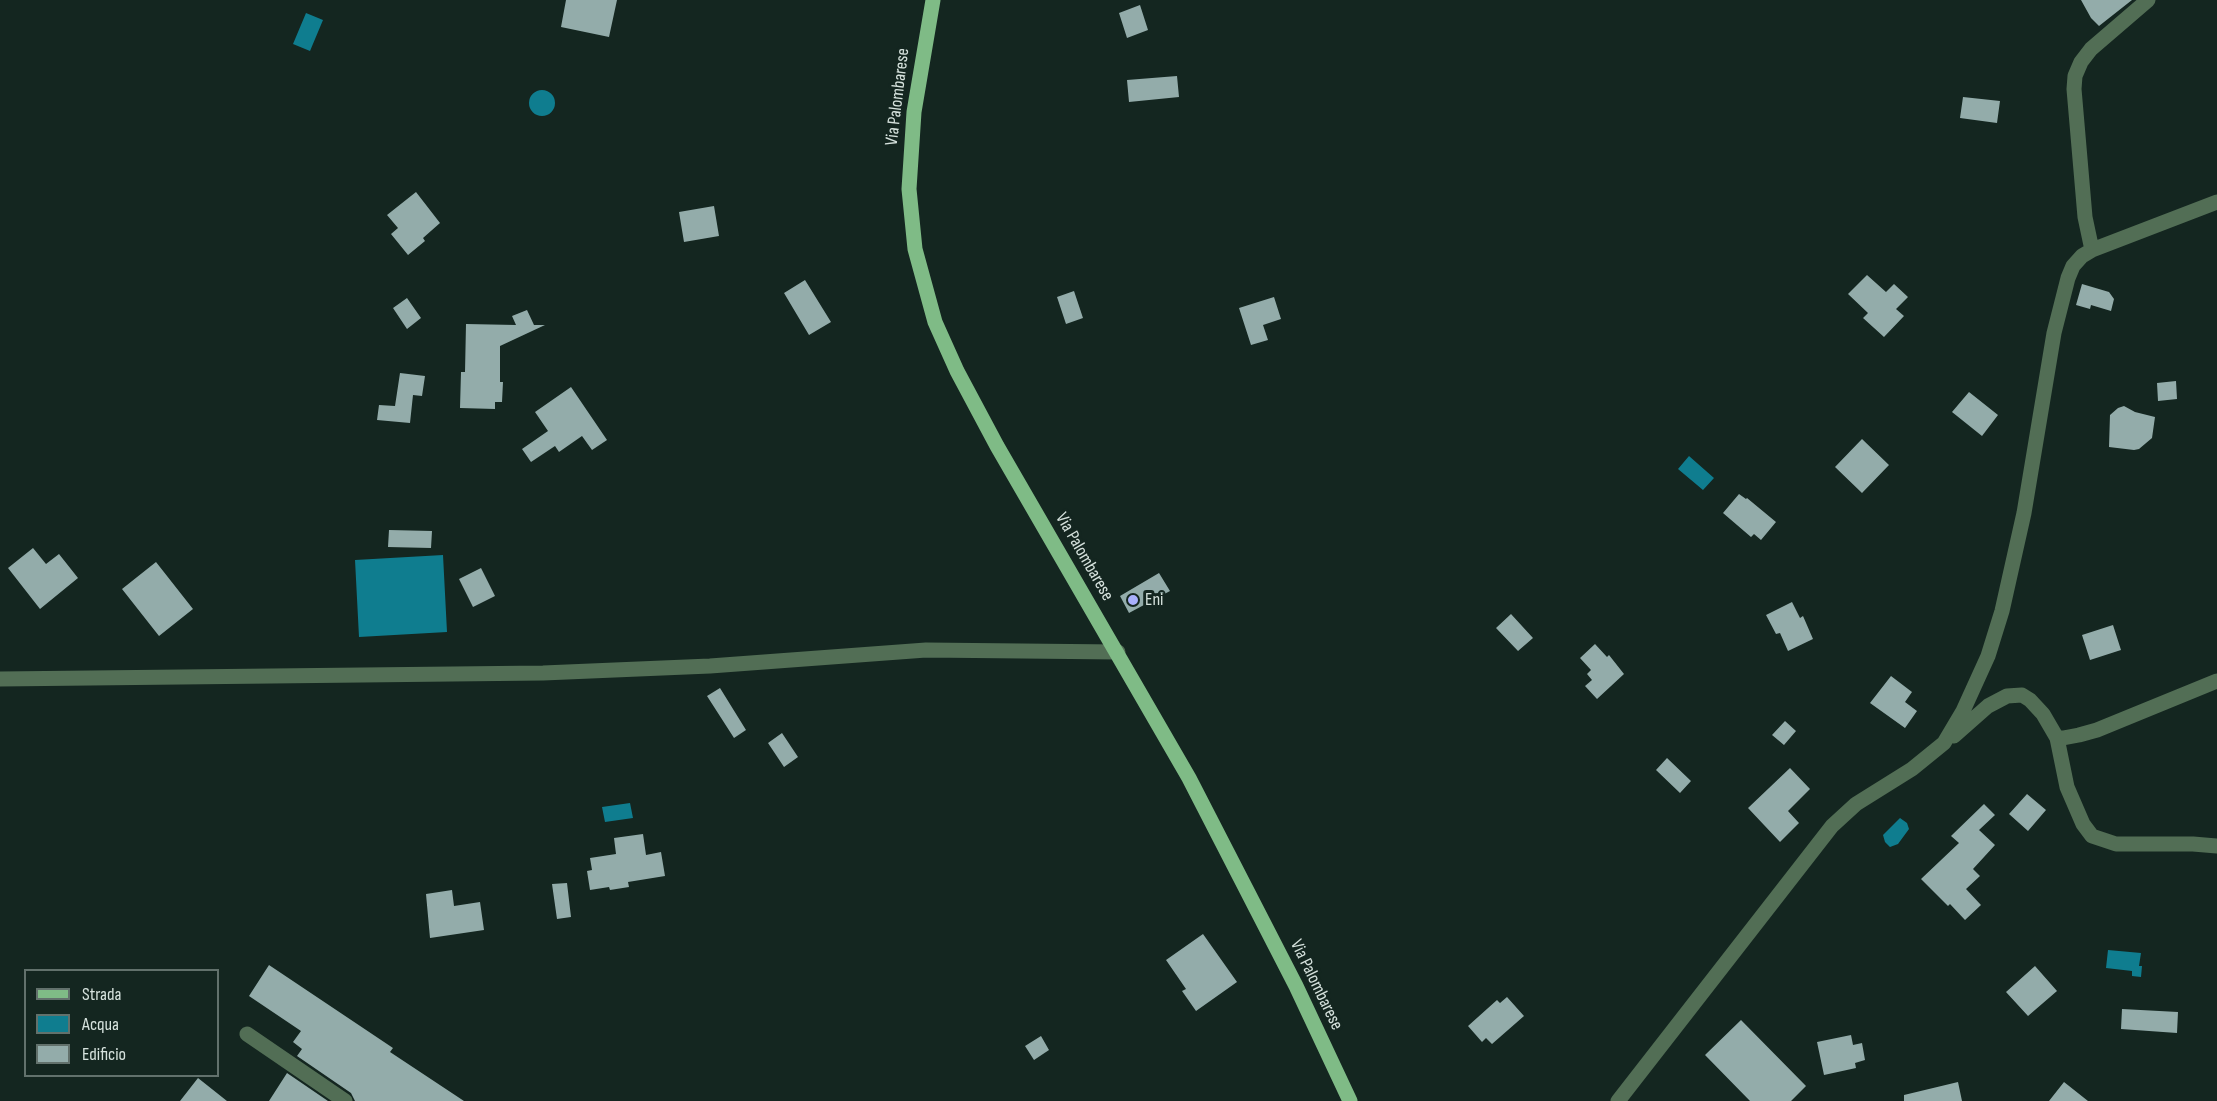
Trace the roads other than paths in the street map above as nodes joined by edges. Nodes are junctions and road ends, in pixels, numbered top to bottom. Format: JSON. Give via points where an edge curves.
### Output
{"nodes":[{"id":1,"x":933,"y":0,"type":"edge"},
{"id":2,"x":2148,"y":0,"type":"edge"},
{"id":3,"x":2217,"y":202,"type":"edge"},
{"id":4,"x":2092,"y":250,"type":"junction"},
{"id":5,"x":1118,"y":652,"type":"junction"},
{"id":6,"x":0,"y":679,"type":"edge"},
{"id":7,"x":2217,"y":681,"type":"edge"},
{"id":8,"x":2056,"y":738,"type":"junction"},
{"id":9,"x":1944,"y":744,"type":"junction"},
{"id":10,"x":2217,"y":846,"type":"edge"},
{"id":11,"x":247,"y":1034,"type":"dead end"},
{"id":12,"x":345,"y":1101,"type":"edge"},
{"id":13,"x":1350,"y":1101,"type":"edge"},
{"id":14,"x":1618,"y":1101,"type":"edge"}],
"edges":[{"from":1,"to":5,"type":"main road","name":"Via Palombarese","via":[[910,151],[910,208],[923,284],[942,338],[967,390]]},
{"from":2,"to":4,"type":"street","via":[[2091,49],[2075,76],[2085,217]]},
{"from":3,"to":4,"type":"street"},
{"from":4,"to":9,"type":"street","via":[[2077,261],[2068,278],[2047,369],[2024,513],[1996,633],[1978,680]]},
{"from":5,"to":6,"type":"street","via":[[942,650],[543,673]]},
{"from":5,"to":13,"type":"main road","name":"Via Palombarese","via":[[1210,819]]},
{"from":7,"to":8,"type":"street","via":[[2087,733]]},
{"from":8,"to":9,"type":"street","via":[[2035,704],[2016,694],[1994,702]]},
{"from":8,"to":10,"type":"street","via":[[2067,787],[2092,836],[2122,845]]},
{"from":9,"to":14,"type":"street","via":[[1856,804],[1832,826]]},
{"from":11,"to":12,"type":"street"}]}
